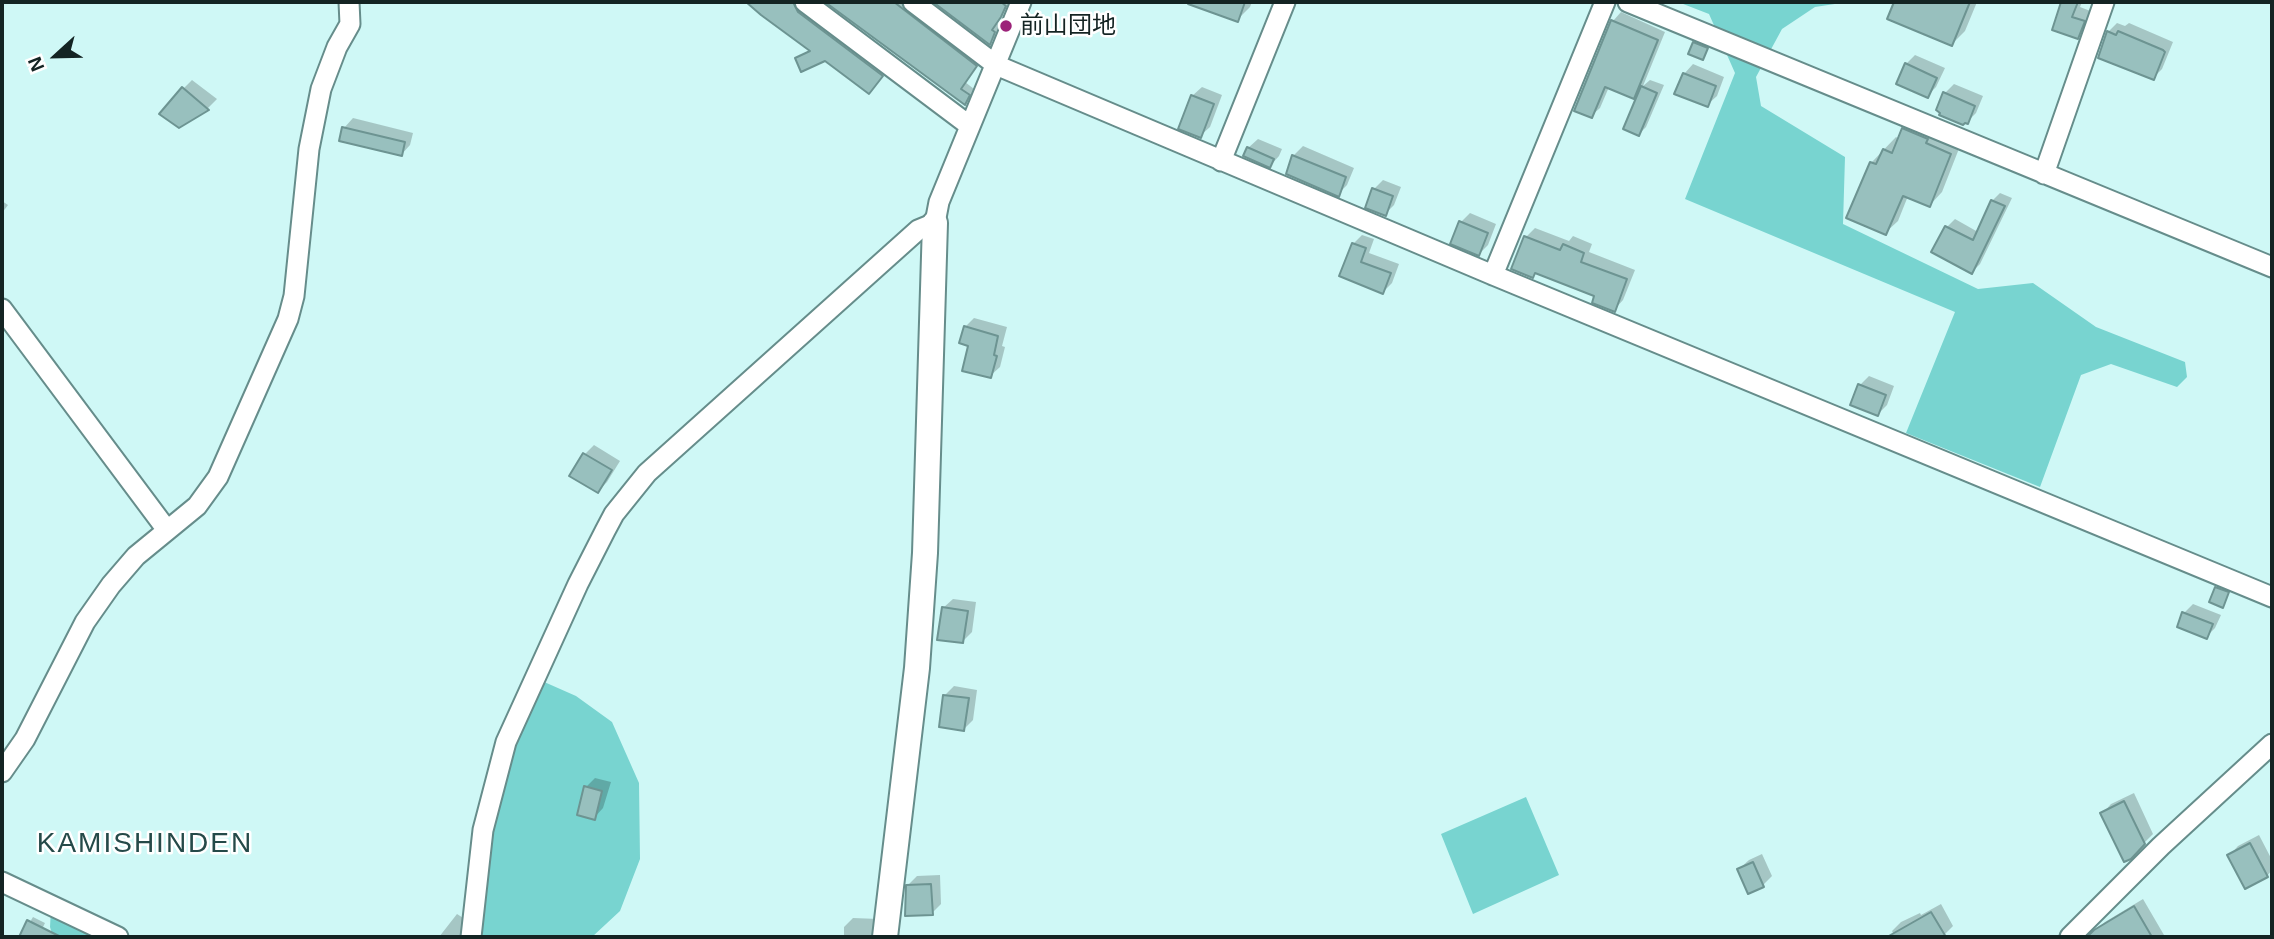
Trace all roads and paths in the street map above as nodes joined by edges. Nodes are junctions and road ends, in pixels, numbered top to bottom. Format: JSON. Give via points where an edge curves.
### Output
{"nodes":[{"id":1,"x":349,"y":2,"type":"edge"},
{"id":2,"x":805,"y":2,"type":"edge"},
{"id":3,"x":1021,"y":2,"type":"edge"},
{"id":4,"x":1285,"y":2,"type":"edge"},
{"id":5,"x":1605,"y":2,"type":"edge"},
{"id":6,"x":1628,"y":2,"type":"edge"},
{"id":7,"x":2104,"y":2,"type":"edge"},
{"id":8,"x":916,"y":3,"type":"edge"},
{"id":9,"x":996,"y":65,"type":"junction"},
{"id":10,"x":970,"y":126,"type":"junction"},
{"id":11,"x":1221,"y":161,"type":"junction"},
{"id":12,"x":2044,"y":174,"type":"junction"},
{"id":13,"x":935,"y":223,"type":"junction"},
{"id":14,"x":2272,"y":267,"type":"edge"},
{"id":15,"x":1493,"y":275,"type":"junction"},
{"id":16,"x":2,"y":309,"type":"edge"},
{"id":17,"x":167,"y":530,"type":"junction"},
{"id":18,"x":2272,"y":597,"type":"edge"},
{"id":19,"x":2272,"y":744,"type":"edge"},
{"id":20,"x":2,"y":772,"type":"edge"},
{"id":21,"x":2,"y":882,"type":"edge"},
{"id":22,"x":118,"y":937,"type":"edge"},
{"id":23,"x":471,"y":937,"type":"edge"},
{"id":24,"x":885,"y":937,"type":"edge"},
{"id":25,"x":2070,"y":937,"type":"edge"}],
"edges":[{"from":1,"to":17,"type":"street","via":[[351,24],[321,89],[314,122],[288,319],[218,477],[197,506]]},
{"from":2,"to":10,"type":"street"},
{"from":3,"to":9,"type":"street"},
{"from":4,"to":11,"type":"street"},
{"from":5,"to":15,"type":"street"},
{"from":6,"to":12,"type":"street"},
{"from":7,"to":12,"type":"street"},
{"from":8,"to":9,"type":"street"},
{"from":9,"to":10,"type":"street"},
{"from":9,"to":11,"type":"street"},
{"from":10,"to":13,"type":"street"},
{"from":11,"to":15,"type":"street"},
{"from":12,"to":14,"type":"street"},
{"from":13,"to":23,"type":"street","via":[[918,230],[647,473],[614,514],[506,741],[482,830]]},
{"from":13,"to":24,"type":"street","via":[[919,635]]},
{"from":15,"to":18,"type":"street"},
{"from":16,"to":17,"type":"street"},
{"from":17,"to":20,"type":"street","via":[[136,556],[85,622],[26,739]]},
{"from":19,"to":25,"type":"street"},
{"from":21,"to":22,"type":"street"}]}
